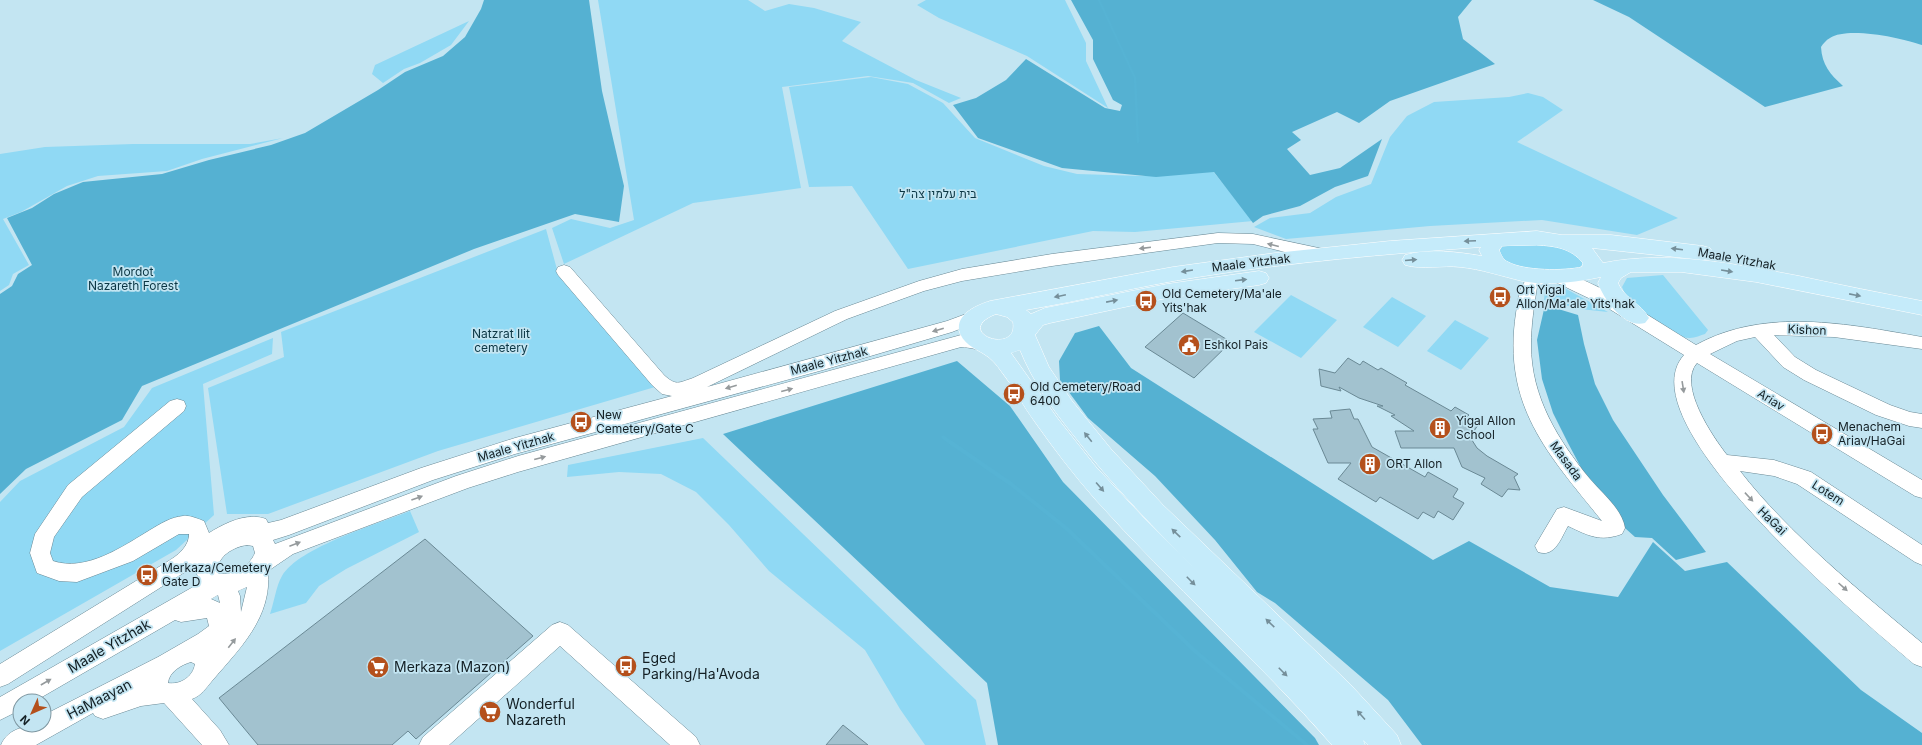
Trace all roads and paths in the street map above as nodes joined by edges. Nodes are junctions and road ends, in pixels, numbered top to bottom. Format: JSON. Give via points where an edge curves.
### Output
{"nodes":[{"id":1,"x":1509,"y":239,"type":"junction"},
{"id":2,"x":1551,"y":239,"type":"junction"},
{"id":3,"x":1325,"y":255,"type":"junction"},
{"id":4,"x":1627,"y":265,"type":"junction"},
{"id":5,"x":1504,"y":268,"type":"junction"},
{"id":6,"x":564,"y":271,"type":"dead end"},
{"id":7,"x":1589,"y":273,"type":"junction"},
{"id":8,"x":1550,"y":276,"type":"junction"},
{"id":9,"x":1922,"y":294,"type":"edge"},
{"id":10,"x":1527,"y":299,"type":"junction"},
{"id":11,"x":996,"y":308,"type":"junction"},
{"id":12,"x":1922,"y":308,"type":"edge"},
{"id":13,"x":1630,"y":313,"type":"junction"},
{"id":14,"x":974,"y":317,"type":"junction"},
{"id":15,"x":1758,"y":330,"type":"junction"},
{"id":16,"x":1024,"y":333,"type":"junction"},
{"id":17,"x":795,"y":335,"type":"junction"},
{"id":18,"x":1922,"y":343,"type":"edge"},
{"id":19,"x":986,"y":345,"type":"junction"},
{"id":20,"x":1696,"y":353,"type":"junction"},
{"id":21,"x":754,"y":381,"type":"junction"},
{"id":22,"x":177,"y":406,"type":"dead end"},
{"id":23,"x":1922,"y":421,"type":"edge"},
{"id":24,"x":1721,"y":463,"type":"junction"},
{"id":25,"x":1918,"y":481,"type":"edge"},
{"id":26,"x":191,"y":526,"type":"junction"},
{"id":27,"x":245,"y":531,"type":"junction"},
{"id":28,"x":1545,"y":546,"type":"dead end"},
{"id":29,"x":211,"y":555,"type":"junction"},
{"id":30,"x":1922,"y":556,"type":"edge"},
{"id":31,"x":186,"y":561,"type":"junction"},
{"id":32,"x":260,"y":566,"type":"junction"},
{"id":33,"x":221,"y":584,"type":"junction"},
{"id":34,"x":153,"y":620,"type":"junction"},
{"id":35,"x":220,"y":630,"type":"junction"},
{"id":36,"x":185,"y":653,"type":"junction"},
{"id":37,"x":1922,"y":657,"type":"edge"},
{"id":38,"x":164,"y":665,"type":"junction"},
{"id":39,"x":204,"y":674,"type":"junction"},
{"id":40,"x":0,"y":676,"type":"edge"},
{"id":41,"x":0,"y":681,"type":"edge"},
{"id":42,"x":167,"y":694,"type":"junction"},
{"id":43,"x":0,"y":709,"type":"edge"},
{"id":44,"x":199,"y":721,"type":"junction"},
{"id":45,"x":13,"y":745,"type":"edge"},
{"id":46,"x":35,"y":745,"type":"edge"},
{"id":47,"x":217,"y":745,"type":"edge"},
{"id":48,"x":430,"y":745,"type":"edge"},
{"id":49,"x":688,"y":745,"type":"edge"},
{"id":50,"x":1351,"y":745,"type":"edge"},
{"id":51,"x":1387,"y":745,"type":"edge"}],
"edges":[{"from":1,"to":2,"type":"main road","name":"Maale Yitzhak"},
{"from":1,"to":3,"type":"main road","name":"Maale Yitzhak","one_way":true,"via":[[1400,246]]},
{"from":1,"to":5,"type":"main road","via":[[1494,242],[1489,250],[1492,260]]},
{"from":2,"to":7,"type":"main road","via":[[1567,243],[1586,253],[1593,262]]},
{"from":9,"to":2,"type":"main road","name":"Maale Yitzhak","one_way":true,"via":[[1691,251],[1611,242]]},
{"from":3,"to":11,"type":"main road","name":"Maale Yitzhak","one_way":true,"via":[[1200,269]]},
{"from":3,"to":17,"type":"street","one_way":true,"via":[[1253,239],[1235,238],[1104,253],[962,275],[883,299]]},
{"from":4,"to":7,"type":"main road","name":"Maale Yitzhak"},
{"from":4,"to":12,"type":"main road","name":"Maale Yitzhak","one_way":true,"via":[[1702,267]]},
{"from":4,"to":13,"type":"main road","via":[[1614,273],[1608,284],[1617,300]]},
{"from":5,"to":8,"type":"main road","name":"Maale Yitzhak"},
{"from":5,"to":10,"type":"street","name":"Masada","via":[[1523,284],[1527,290]]},
{"from":16,"to":5,"type":"main road","name":"Maale Yitzhak","one_way":true,"via":[[1036,320],[1045,316],[1207,284],[1432,258],[1465,260]]},
{"from":6,"to":17,"type":"street","via":[[668,389],[678,390],[699,383]]},
{"from":7,"to":8,"type":"main road","name":"Maale Yitzhak"},
{"from":7,"to":13,"type":"street","via":[[1594,286]]},
{"from":8,"to":10,"type":"street","name":"Masada","via":[[1532,282]]},
{"from":8,"to":13,"type":"street","via":[[1571,281]]},
{"from":10,"to":28,"type":"street","name":"Masada","via":[[1522,362],[1537,414],[1562,459],[1610,515],[1615,528],[1600,530],[1564,515]]},
{"from":11,"to":14,"type":"main road","via":[[987,309]]},
{"from":11,"to":16,"type":"main road","via":[[1004,308],[1018,314],[1025,326]]},
{"from":13,"to":20,"type":"street","name":"Ariav"},
{"from":14,"to":19,"type":"main road","via":[[970,328],[975,339]]},
{"from":14,"to":21,"type":"street","name":"Maale Yitzhak","one_way":true,"via":[[952,326]]},
{"from":15,"to":18,"type":"street","name":"Kishon","via":[[1821,330]]},
{"from":15,"to":20,"type":"street","name":"Kishon","via":[[1733,335]]},
{"from":15,"to":23,"type":"street","via":[[1789,362],[1810,375],[1883,410]]},
{"from":16,"to":19,"type":"main road","via":[[1020,340],[1006,347]]},
{"from":51,"to":16,"type":"main road","one_way":true,"via":[[1340,693],[1154,512],[1103,456],[1064,407],[1039,370]]},
{"from":17,"to":21,"type":"street","via":[[776,353]]},
{"from":32,"to":19,"type":"street","name":"Maale Yitzhak","one_way":true,"via":[[286,548],[432,492],[518,464],[961,341],[970,340]]},
{"from":19,"to":50,"type":"main road","one_way":true,"via":[[1006,361],[1042,415],[1134,525],[1320,710]]},
{"from":20,"to":24,"type":"street","name":"HaGai","one_way":true,"via":[[1683,368],[1682,387],[1696,424]]},
{"from":20,"to":25,"type":"street","name":"Ariav"},
{"from":21,"to":27,"type":"street","name":"Maale Yitzhak","one_way":true,"via":[[538,440],[462,454],[298,515]]},
{"from":22,"to":26,"type":"street","via":[[75,491],[45,534],[40,553],[44,567],[59,572],[77,573],[126,555],[175,526]]},
{"from":24,"to":30,"type":"street","name":"Lotem","via":[[1769,466],[1804,478]]},
{"from":24,"to":37,"type":"street","name":"HaGai","one_way":true,"via":[[1774,523]]},
{"from":26,"to":27,"type":"street"},
{"from":26,"to":31,"type":"street","via":[[197,527],[200,534],[199,543]]},
{"from":27,"to":29,"type":"street"},
{"from":27,"to":31,"type":"street","via":[[229,531]]},
{"from":27,"to":32,"type":"street","via":[[262,541],[266,547],[266,555]]},
{"from":29,"to":33,"type":"street","via":[[206,564],[206,575],[211,581]]},
{"from":29,"to":41,"type":"street","name":"Maale Yitzhak","via":[[166,588]]},
{"from":31,"to":40,"type":"street"},
{"from":32,"to":33,"type":"street","via":[[239,581]]},
{"from":39,"to":32,"type":"street","one_way":true,"via":[[231,645],[249,615],[256,599]]},
{"from":33,"to":34,"type":"street","name":"Maale Yitzhak"},
{"from":33,"to":35,"type":"street","via":[[232,599],[232,607],[231,615]]},
{"from":34,"to":35,"type":"street","via":[[194,608],[212,608],[221,620]]},
{"from":43,"to":34,"type":"street","name":"Maale Yitzhak","one_way":true},
{"from":35,"to":36,"type":"street","via":[[204,644]]},
{"from":36,"to":38,"type":"street"},
{"from":36,"to":39,"type":"street","via":[[202,654],[208,665]]},
{"from":38,"to":42,"type":"street","via":[[156,686]]},
{"from":38,"to":45,"type":"street","name":"HaMaayan"},
{"from":39,"to":42,"type":"street","via":[[190,689]]},
{"from":39,"to":44,"type":"street","via":[[195,699]]},
{"from":42,"to":44,"type":"street"},
{"from":42,"to":46,"type":"street","name":"HaMaayan","via":[[140,695],[111,704]]},
{"from":44,"to":47,"type":"street"},
{"from":48,"to":49,"type":"street","via":[[560,632]]}]}
